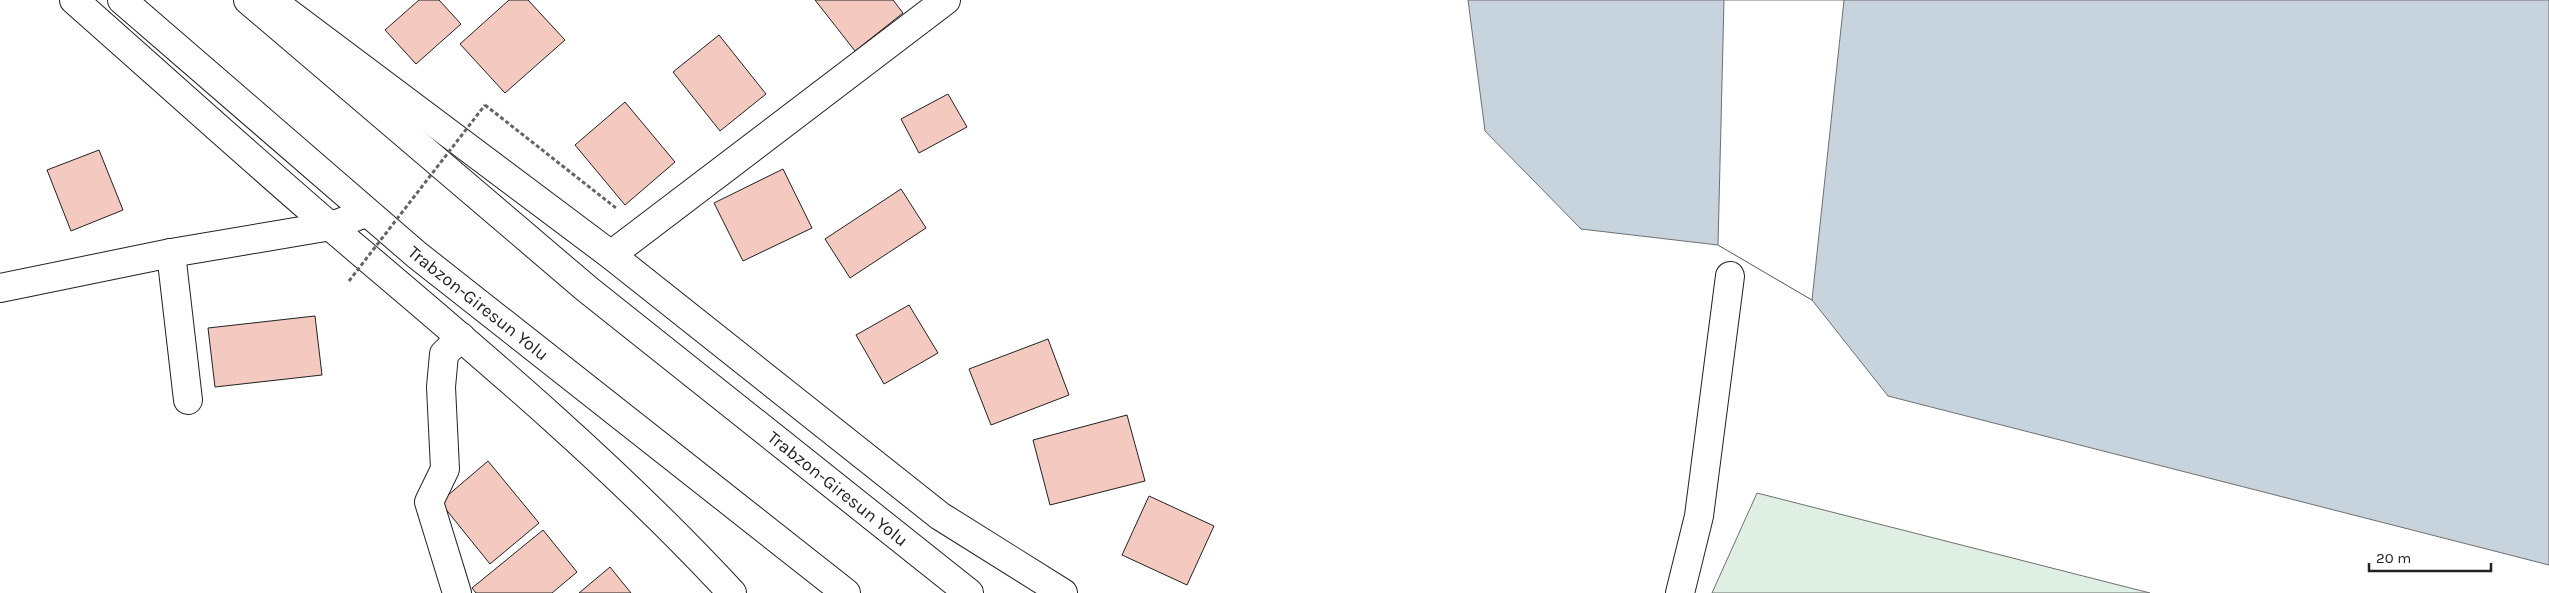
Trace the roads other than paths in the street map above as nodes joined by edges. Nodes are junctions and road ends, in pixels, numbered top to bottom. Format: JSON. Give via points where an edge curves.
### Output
{"nodes":[{"id":1,"x":74,"y":0,"type":"edge"},
{"id":2,"x":122,"y":0,"type":"edge"},
{"id":3,"x":248,"y":0,"type":"edge"},
{"id":4,"x":270,"y":0,"type":"edge"},
{"id":5,"x":946,"y":0,"type":"edge"},
{"id":6,"x":366,"y":212,"type":"junction"},
{"id":7,"x":331,"y":226,"type":"junction"},
{"id":8,"x":171,"y":253,"type":"junction"},
{"id":9,"x":610,"y":255,"type":"junction"},
{"id":10,"x":1730,"y":276,"type":"dead end"},
{"id":11,"x":0,"y":288,"type":"edge"},
{"id":12,"x":461,"y":337,"type":"junction"},
{"id":13,"x":188,"y":400,"type":"dead end"},
{"id":14,"x":457,"y":593,"type":"edge"},
{"id":15,"x":732,"y":593,"type":"edge"},
{"id":16,"x":846,"y":593,"type":"edge"},
{"id":17,"x":969,"y":593,"type":"edge"},
{"id":18,"x":1063,"y":593,"type":"edge"},
{"id":19,"x":1680,"y":593,"type":"edge"}],
"edges":[{"from":1,"to":7,"type":"main road"},
{"from":2,"to":6,"type":"main road","name":"Trabzon-Giresun Yolu"},
{"from":3,"to":17,"type":"main road","name":"Trabzon-Giresun Yolu","via":[[587,289]]},
{"from":4,"to":9,"type":"main road"},
{"from":5,"to":9,"type":"main road"},
{"from":6,"to":7,"type":"main road"},
{"from":6,"to":16,"type":"main road","name":"Trabzon-Giresun Yolu"},
{"from":7,"to":8,"type":"main road"},
{"from":7,"to":12,"type":"main road"},
{"from":8,"to":11,"type":"main road"},
{"from":8,"to":13,"type":"main road"},
{"from":9,"to":18,"type":"main road","via":[[940,516]]},
{"from":10,"to":19,"type":"main road","via":[[1699,516]]},
{"from":12,"to":14,"type":"main road","via":[[444,354],[441,387],[445,469],[430,502]]},
{"from":12,"to":15,"type":"main road","via":[[545,410],[696,553]]}]}
